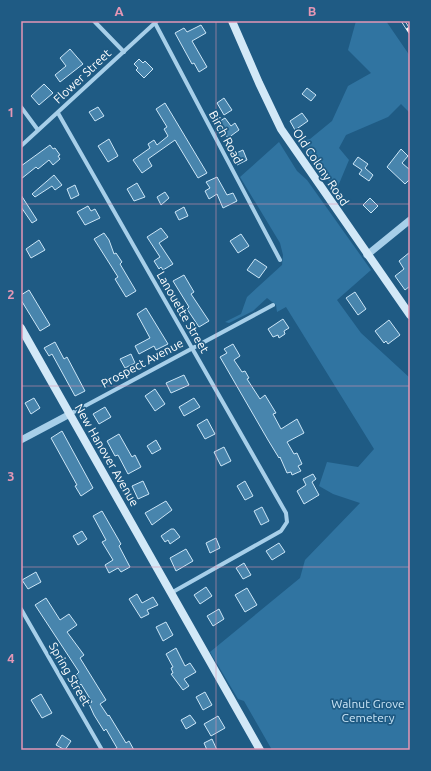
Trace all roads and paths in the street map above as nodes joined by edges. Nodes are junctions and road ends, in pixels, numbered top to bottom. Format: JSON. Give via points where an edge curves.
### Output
{"nodes":[{"id":1,"x":94,"y":21,"type":"edge"},
{"id":2,"x":232,"y":21,"type":"edge"},
{"id":3,"x":156,"y":22,"type":"edge"},
{"id":4,"x":124,"y":52,"type":"junction"},
{"id":5,"x":21,"y":107,"type":"edge"},
{"id":6,"x":58,"y":113,"type":"junction"},
{"id":7,"x":38,"y":130,"type":"junction"},
{"id":8,"x":21,"y":146,"type":"edge"},
{"id":9,"x":410,"y":220,"type":"edge"},
{"id":10,"x":367,"y":255,"type":"junction"},
{"id":11,"x":280,"y":260,"type":"dead end"},
{"id":12,"x":274,"y":305,"type":"dead end"},
{"id":13,"x":410,"y":314,"type":"edge"},
{"id":14,"x":21,"y":328,"type":"edge"},
{"id":15,"x":193,"y":349,"type":"junction"},
{"id":16,"x":70,"y":414,"type":"junction"},
{"id":17,"x":21,"y":440,"type":"edge"},
{"id":18,"x":171,"y":593,"type":"junction"},
{"id":19,"x":21,"y":609,"type":"edge"},
{"id":20,"x":102,"y":750,"type":"edge"},
{"id":21,"x":260,"y":750,"type":"edge"}],
"edges":[{"from":1,"to":4,"type":"street"},
{"from":2,"to":10,"type":"main road","name":"Old Colony Road","via":[[281,129]]},
{"from":3,"to":4,"type":"street","name":"Flower Street"},
{"from":3,"to":11,"type":"street","name":"Birch Road"},
{"from":4,"to":6,"type":"street","name":"Flower Street"},
{"from":5,"to":7,"type":"street"},
{"from":6,"to":7,"type":"street","name":"Flower Street"},
{"from":6,"to":15,"type":"street","name":"Lanouette Street"},
{"from":7,"to":8,"type":"street","name":"Flower Street"},
{"from":9,"to":10,"type":"street"},
{"from":10,"to":13,"type":"main road","name":"Old Colony Road"},
{"from":12,"to":15,"type":"street","name":"Prospect Avenue"},
{"from":14,"to":16,"type":"main road","name":"New Hanover Avenue"},
{"from":15,"to":16,"type":"street","name":"Prospect Avenue"},
{"from":15,"to":18,"type":"street","name":"Lanouette Street","via":[[286,513],[287,522],[280,531]]},
{"from":16,"to":17,"type":"street","name":"Prospect Avenue"},
{"from":16,"to":18,"type":"main road","name":"New Hanover Avenue"},
{"from":18,"to":21,"type":"main road","name":"New Hanover Avenue"},
{"from":19,"to":20,"type":"street","name":"Spring Street"}]}
